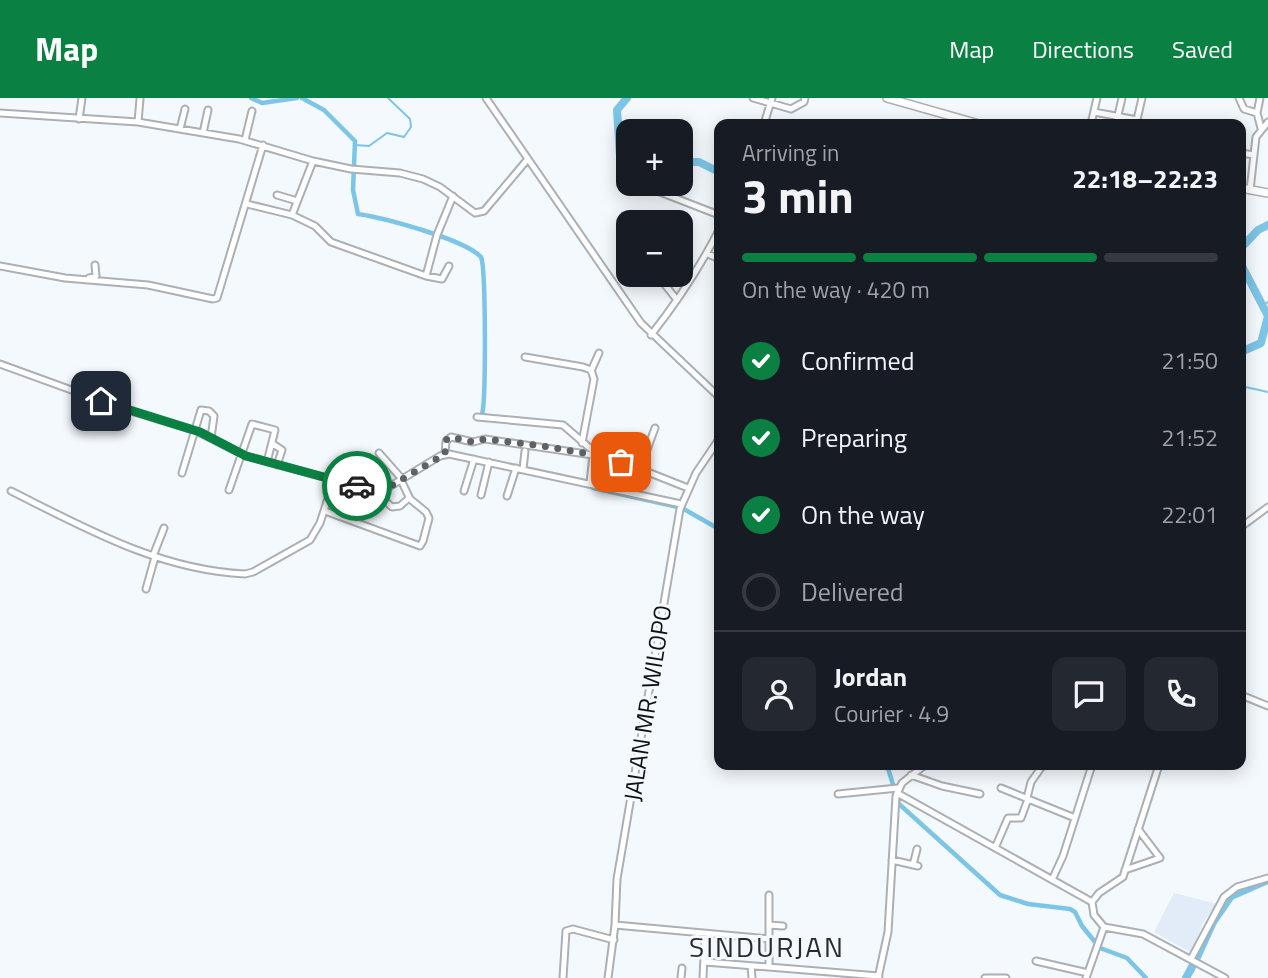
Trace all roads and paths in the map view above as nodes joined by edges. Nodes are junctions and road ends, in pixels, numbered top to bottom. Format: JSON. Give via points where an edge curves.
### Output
{"nodes":[{"id":1,"x":82,"y":98,"type":"edge"},
{"id":2,"x":486,"y":98,"type":"edge"},
{"id":3,"x":752,"y":98,"type":"edge"},
{"id":4,"x":805,"y":98,"type":"edge"},
{"id":5,"x":887,"y":98,"type":"edge"},
{"id":6,"x":1097,"y":98,"type":"edge"},
{"id":7,"x":1122,"y":98,"type":"edge"},
{"id":8,"x":1142,"y":98,"type":"edge"},
{"id":9,"x":1239,"y":98,"type":"edge"},
{"id":10,"x":1260,"y":98,"type":"edge"},
{"id":11,"x":140,"y":99,"type":"edge"},
{"id":12,"x":771,"y":101,"type":"edge"},
{"id":13,"x":185,"y":109,"type":"dead end"},
{"id":14,"x":208,"y":110,"type":"dead end"},
{"id":15,"x":252,"y":111,"type":"dead end"},
{"id":16,"x":1094,"y":111,"type":"junction"},
{"id":17,"x":0,"y":113,"type":"edge"},
{"id":18,"x":1257,"y":113,"type":"junction"},
{"id":19,"x":79,"y":119,"type":"junction"},
{"id":20,"x":766,"y":119,"type":"edge"},
{"id":21,"x":961,"y":119,"type":"edge"},
{"id":22,"x":1092,"y":119,"type":"edge"},
{"id":23,"x":1112,"y":119,"type":"edge"},
{"id":24,"x":1117,"y":119,"type":"edge"},
{"id":25,"x":1137,"y":119,"type":"edge"},
{"id":26,"x":138,"y":122,"type":"junction"},
{"id":27,"x":1268,"y":122,"type":"edge"},
{"id":28,"x":1261,"y":128,"type":"junction"},
{"id":29,"x":180,"y":129,"type":"junction"},
{"id":30,"x":203,"y":133,"type":"junction"},
{"id":31,"x":245,"y":140,"type":"junction"},
{"id":32,"x":263,"y":145,"type":"junction"},
{"id":33,"x":1246,"y":154,"type":"edge"},
{"id":34,"x":1254,"y":155,"type":"junction"},
{"id":35,"x":527,"y":160,"type":"junction"},
{"id":36,"x":313,"y":161,"type":"junction"},
{"id":37,"x":1246,"y":189,"type":"edge"},
{"id":38,"x":1250,"y":190,"type":"junction"},
{"id":39,"x":1268,"y":193,"type":"edge"},
{"id":40,"x":277,"y":195,"type":"dead end"},
{"id":41,"x":453,"y":196,"type":"junction"},
{"id":42,"x":670,"y":196,"type":"edge"},
{"id":43,"x":297,"y":201,"type":"junction"},
{"id":44,"x":247,"y":204,"type":"junction"},
{"id":45,"x":714,"y":213,"type":"edge"},
{"id":46,"x":292,"y":215,"type":"junction"},
{"id":47,"x":714,"y":241,"type":"edge"},
{"id":48,"x":708,"y":254,"type":"junction"},
{"id":49,"x":714,"y":257,"type":"edge"},
{"id":50,"x":95,"y":265,"type":"dead end"},
{"id":51,"x":449,"y":265,"type":"dead end"},
{"id":52,"x":0,"y":266,"type":"edge"},
{"id":53,"x":426,"y":276,"type":"junction"},
{"id":54,"x":89,"y":281,"type":"junction"},
{"id":55,"x":667,"y":287,"type":"edge"},
{"id":56,"x":677,"y":300,"type":"junction"},
{"id":57,"x":651,"y":335,"type":"junction"},
{"id":58,"x":599,"y":353,"type":"dead end"},
{"id":59,"x":525,"y":357,"type":"dead end"},
{"id":60,"x":0,"y":364,"type":"edge"},
{"id":61,"x":591,"y":371,"type":"junction"},
{"id":62,"x":714,"y":392,"type":"edge"},
{"id":63,"x":477,"y":417,"type":"dead end"},
{"id":64,"x":655,"y":428,"type":"dead end"},
{"id":65,"x":194,"y":430,"type":"junction"},
{"id":66,"x":211,"y":438,"type":"junction"},
{"id":67,"x":583,"y":440,"type":"junction"},
{"id":68,"x":273,"y":444,"type":"junction"},
{"id":69,"x":714,"y":447,"type":"edge"},
{"id":70,"x":525,"y":452,"type":"dead end"},
{"id":71,"x":379,"y":453,"type":"dead end"},
{"id":72,"x":242,"y":454,"type":"junction"},
{"id":73,"x":445,"y":454,"type":"junction"},
{"id":74,"x":596,"y":455,"type":"junction"},
{"id":75,"x":474,"y":459,"type":"junction"},
{"id":76,"x":267,"y":462,"type":"junction"},
{"id":77,"x":489,"y":462,"type":"junction"},
{"id":78,"x":278,"y":466,"type":"junction"},
{"id":79,"x":520,"y":468,"type":"junction"},
{"id":80,"x":640,"y":469,"type":"junction"},
{"id":81,"x":182,"y":472,"type":"dead end"},
{"id":82,"x":334,"y":480,"type":"junction"},
{"id":83,"x":402,"y":480,"type":"junction"},
{"id":84,"x":592,"y":484,"type":"junction"},
{"id":85,"x":688,"y":488,"type":"junction"},
{"id":86,"x":229,"y":490,"type":"dead end"},
{"id":87,"x":10,"y":491,"type":"dead end"},
{"id":88,"x":374,"y":491,"type":"junction"},
{"id":89,"x":464,"y":491,"type":"dead end"},
{"id":90,"x":481,"y":495,"type":"dead end"},
{"id":91,"x":507,"y":496,"type":"dead end"},
{"id":92,"x":409,"y":498,"type":"junction"},
{"id":93,"x":680,"y":506,"type":"junction"},
{"id":94,"x":1268,"y":507,"type":"edge"},
{"id":95,"x":325,"y":511,"type":"junction"},
{"id":96,"x":1246,"y":523,"type":"edge"},
{"id":97,"x":164,"y":528,"type":"dead end"},
{"id":98,"x":154,"y":557,"type":"junction"},
{"id":99,"x":146,"y":589,"type":"dead end"},
{"id":100,"x":1246,"y":697,"type":"edge"},
{"id":101,"x":1268,"y":706,"type":"edge"},
{"id":102,"x":918,"y":770,"type":"edge"},
{"id":103,"x":1039,"y":770,"type":"edge"},
{"id":104,"x":1090,"y":770,"type":"edge"},
{"id":105,"x":1157,"y":770,"type":"edge"},
{"id":106,"x":911,"y":775,"type":"junction"},
{"id":107,"x":1001,"y":788,"type":"dead end"},
{"id":108,"x":895,"y":793,"type":"junction"},
{"id":109,"x":838,"y":794,"type":"dead end"},
{"id":110,"x":980,"y":794,"type":"dead end"},
{"id":111,"x":1028,"y":798,"type":"junction"},
{"id":112,"x":1075,"y":818,"type":"junction"},
{"id":113,"x":1138,"y":829,"type":"junction"},
{"id":114,"x":995,"y":848,"type":"junction"},
{"id":115,"x":917,"y":849,"type":"dead end"},
{"id":116,"x":892,"y":860,"type":"junction"},
{"id":117,"x":1125,"y":870,"type":"junction"},
{"id":118,"x":1268,"y":878,"type":"edge"},
{"id":119,"x":1052,"y":880,"type":"junction"},
{"id":120,"x":769,"y":895,"type":"dead end"},
{"id":121,"x":1092,"y":902,"type":"junction"},
{"id":122,"x":615,"y":925,"type":"junction"},
{"id":123,"x":769,"y":925,"type":"junction"},
{"id":124,"x":783,"y":926,"type":"dead end"},
{"id":125,"x":1104,"y":928,"type":"junction"},
{"id":126,"x":705,"y":934,"type":"junction"},
{"id":127,"x":769,"y":939,"type":"junction"},
{"id":128,"x":614,"y":940,"type":"junction"},
{"id":129,"x":1036,"y":961,"type":"dead end"},
{"id":130,"x":1194,"y":961,"type":"junction"},
{"id":131,"x":705,"y":962,"type":"junction"},
{"id":132,"x":751,"y":966,"type":"junction"},
{"id":133,"x":769,"y":967,"type":"junction"},
{"id":134,"x":682,"y":968,"type":"dead end"},
{"id":135,"x":788,"y":969,"type":"junction"},
{"id":136,"x":1087,"y":976,"type":"edge"},
{"id":137,"x":878,"y":977,"type":"edge"},
{"id":138,"x":564,"y":978,"type":"edge"},
{"id":139,"x":608,"y":978,"type":"edge"},
{"id":140,"x":681,"y":978,"type":"edge"},
{"id":141,"x":704,"y":978,"type":"edge"},
{"id":142,"x":752,"y":978,"type":"edge"},
{"id":143,"x":787,"y":978,"type":"edge"},
{"id":144,"x":985,"y":978,"type":"edge"},
{"id":145,"x":1006,"y":978,"type":"edge"},
{"id":146,"x":1225,"y":978,"type":"edge"}],
"edges":[{"from":1,"to":19,"type":"street"},
{"from":2,"to":35,"type":"street"},
{"from":3,"to":12,"type":"street"},
{"from":4,"to":12,"type":"street","via":[[793,109]]},
{"from":5,"to":21,"type":"main road"},
{"from":6,"to":16,"type":"street"},
{"from":7,"to":24,"type":"street"},
{"from":8,"to":25,"type":"street"},
{"from":9,"to":18,"type":"street","via":[[1244,109]]},
{"from":10,"to":18,"type":"street"},
{"from":11,"to":26,"type":"street"},
{"from":12,"to":20,"type":"street"},
{"from":13,"to":29,"type":"street"},
{"from":14,"to":30,"type":"street"},
{"from":15,"to":31,"type":"street"},
{"from":16,"to":22,"type":"street"},
{"from":16,"to":23,"type":"street"},
{"from":17,"to":19,"type":"street"},
{"from":18,"to":28,"type":"street"},
{"from":19,"to":26,"type":"street"},
{"from":26,"to":29,"type":"street"},
{"from":27,"to":28,"type":"street"},
{"from":28,"to":34,"type":"street"},
{"from":29,"to":30,"type":"street"},
{"from":30,"to":31,"type":"street"},
{"from":31,"to":32,"type":"street"},
{"from":32,"to":36,"type":"street"},
{"from":32,"to":44,"type":"street"},
{"from":33,"to":34,"type":"street"},
{"from":34,"to":38,"type":"street"},
{"from":35,"to":41,"type":"street","via":[[480,213]]},
{"from":35,"to":57,"type":"street"},
{"from":36,"to":41,"type":"street","via":[[400,173],[423,179]]},
{"from":36,"to":43,"type":"street"},
{"from":37,"to":38,"type":"main road"},
{"from":38,"to":39,"type":"main road"},
{"from":40,"to":43,"type":"street"},
{"from":41,"to":53,"type":"street"},
{"from":42,"to":45,"type":"street"},
{"from":43,"to":46,"type":"street"},
{"from":44,"to":46,"type":"street"},
{"from":44,"to":54,"type":"street","via":[[217,298],[128,282]]},
{"from":46,"to":53,"type":"street","via":[[315,226],[331,242]]},
{"from":47,"to":48,"type":"street"},
{"from":48,"to":49,"type":"street"},
{"from":48,"to":56,"type":"street"},
{"from":50,"to":54,"type":"street","via":[[96,276]]},
{"from":51,"to":53,"type":"street","via":[[442,279]]},
{"from":52,"to":54,"type":"street"},
{"from":55,"to":56,"type":"street"},
{"from":56,"to":57,"type":"street"},
{"from":57,"to":62,"type":"street"},
{"from":58,"to":61,"type":"street"},
{"from":59,"to":61,"type":"street"},
{"from":60,"to":65,"type":"street"},
{"from":61,"to":67,"type":"street","via":[[594,379]]},
{"from":63,"to":67,"type":"street","via":[[563,425]]},
{"from":64,"to":80,"type":"street"},
{"from":65,"to":66,"type":"street"},
{"from":65,"to":66,"type":"street","via":[[200,411],[209,411],[214,416]]},
{"from":65,"to":81,"type":"street"},
{"from":66,"to":72,"type":"street"},
{"from":67,"to":74,"type":"street"},
{"from":68,"to":72,"type":"street","via":[[274,429],[252,424]]},
{"from":68,"to":76,"type":"street"},
{"from":68,"to":78,"type":"street","via":[[282,450]]},
{"from":69,"to":85,"type":"street","name":"JALAN MR. WILOPO"},
{"from":70,"to":79,"type":"street"},
{"from":71,"to":83,"type":"street"},
{"from":72,"to":76,"type":"street"},
{"from":72,"to":86,"type":"street"},
{"from":73,"to":74,"type":"street","via":[[446,440],[451,437]]},
{"from":73,"to":75,"type":"street"},
{"from":73,"to":83,"type":"street"},
{"from":74,"to":80,"type":"street"},
{"from":74,"to":84,"type":"street"},
{"from":75,"to":77,"type":"street"},
{"from":75,"to":89,"type":"street"},
{"from":76,"to":78,"type":"street"},
{"from":77,"to":79,"type":"street"},
{"from":77,"to":90,"type":"street"},
{"from":78,"to":82,"type":"street"},
{"from":79,"to":84,"type":"street"},
{"from":79,"to":91,"type":"street"},
{"from":80,"to":85,"type":"street"},
{"from":82,"to":88,"type":"street"},
{"from":82,"to":95,"type":"street"},
{"from":83,"to":88,"type":"street"},
{"from":83,"to":92,"type":"street"},
{"from":84,"to":93,"type":"street"},
{"from":85,"to":93,"type":"street","name":"JALAN MR. WILOPO"},
{"from":87,"to":98,"type":"street"},
{"from":88,"to":92,"type":"street","via":[[392,507]]},
{"from":92,"to":95,"type":"street","via":[[429,518],[420,546]]},
{"from":93,"to":122,"type":"street","name":"JALAN MR. WILOPO","via":[[617,879]]},
{"from":94,"to":96,"type":"street"},
{"from":95,"to":98,"type":"street","via":[[310,540],[249,573]]},
{"from":97,"to":98,"type":"street"},
{"from":98,"to":99,"type":"street"},
{"from":100,"to":101,"type":"street"},
{"from":102,"to":106,"type":"street"},
{"from":103,"to":111,"type":"street"},
{"from":104,"to":112,"type":"street"},
{"from":105,"to":113,"type":"street"},
{"from":106,"to":108,"type":"street"},
{"from":106,"to":110,"type":"street"},
{"from":107,"to":111,"type":"street"},
{"from":108,"to":109,"type":"street"},
{"from":108,"to":114,"type":"street"},
{"from":108,"to":116,"type":"street"},
{"from":111,"to":112,"type":"street"},
{"from":111,"to":114,"type":"street","via":[[1021,818],[1009,817]]},
{"from":112,"to":119,"type":"street"},
{"from":113,"to":117,"type":"street"},
{"from":113,"to":117,"type":"street","via":[[1160,858]]},
{"from":114,"to":119,"type":"street"},
{"from":115,"to":116,"type":"street","via":[[916,865]]},
{"from":116,"to":137,"type":"street","via":[[888,932]]},
{"from":117,"to":121,"type":"street","via":[[1120,880]]},
{"from":118,"to":130,"type":"street","via":[[1237,887],[1224,897]]},
{"from":119,"to":121,"type":"street"},
{"from":120,"to":123,"type":"street"},
{"from":121,"to":125,"type":"street","via":[[1094,915]]},
{"from":122,"to":126,"type":"street"},
{"from":122,"to":128,"type":"street","name":"JALAN MR. WILOPO"},
{"from":123,"to":124,"type":"street"},
{"from":123,"to":127,"type":"street"},
{"from":125,"to":130,"type":"street","via":[[1143,933]]},
{"from":125,"to":136,"type":"street"},
{"from":126,"to":127,"type":"street"},
{"from":126,"to":131,"type":"street"},
{"from":127,"to":133,"type":"street"},
{"from":128,"to":138,"type":"street","via":[[566,931]]},
{"from":128,"to":139,"type":"street","name":"JALAN MR. WILOPO"},
{"from":129,"to":136,"type":"street"},
{"from":130,"to":146,"type":"street"},
{"from":131,"to":132,"type":"street"},
{"from":131,"to":141,"type":"street"},
{"from":132,"to":133,"type":"street"},
{"from":132,"to":142,"type":"street"},
{"from":133,"to":135,"type":"street"},
{"from":134,"to":140,"type":"street"},
{"from":135,"to":137,"type":"street"},
{"from":135,"to":143,"type":"street"},
{"from":144,"to":145,"type":"street"}]}
